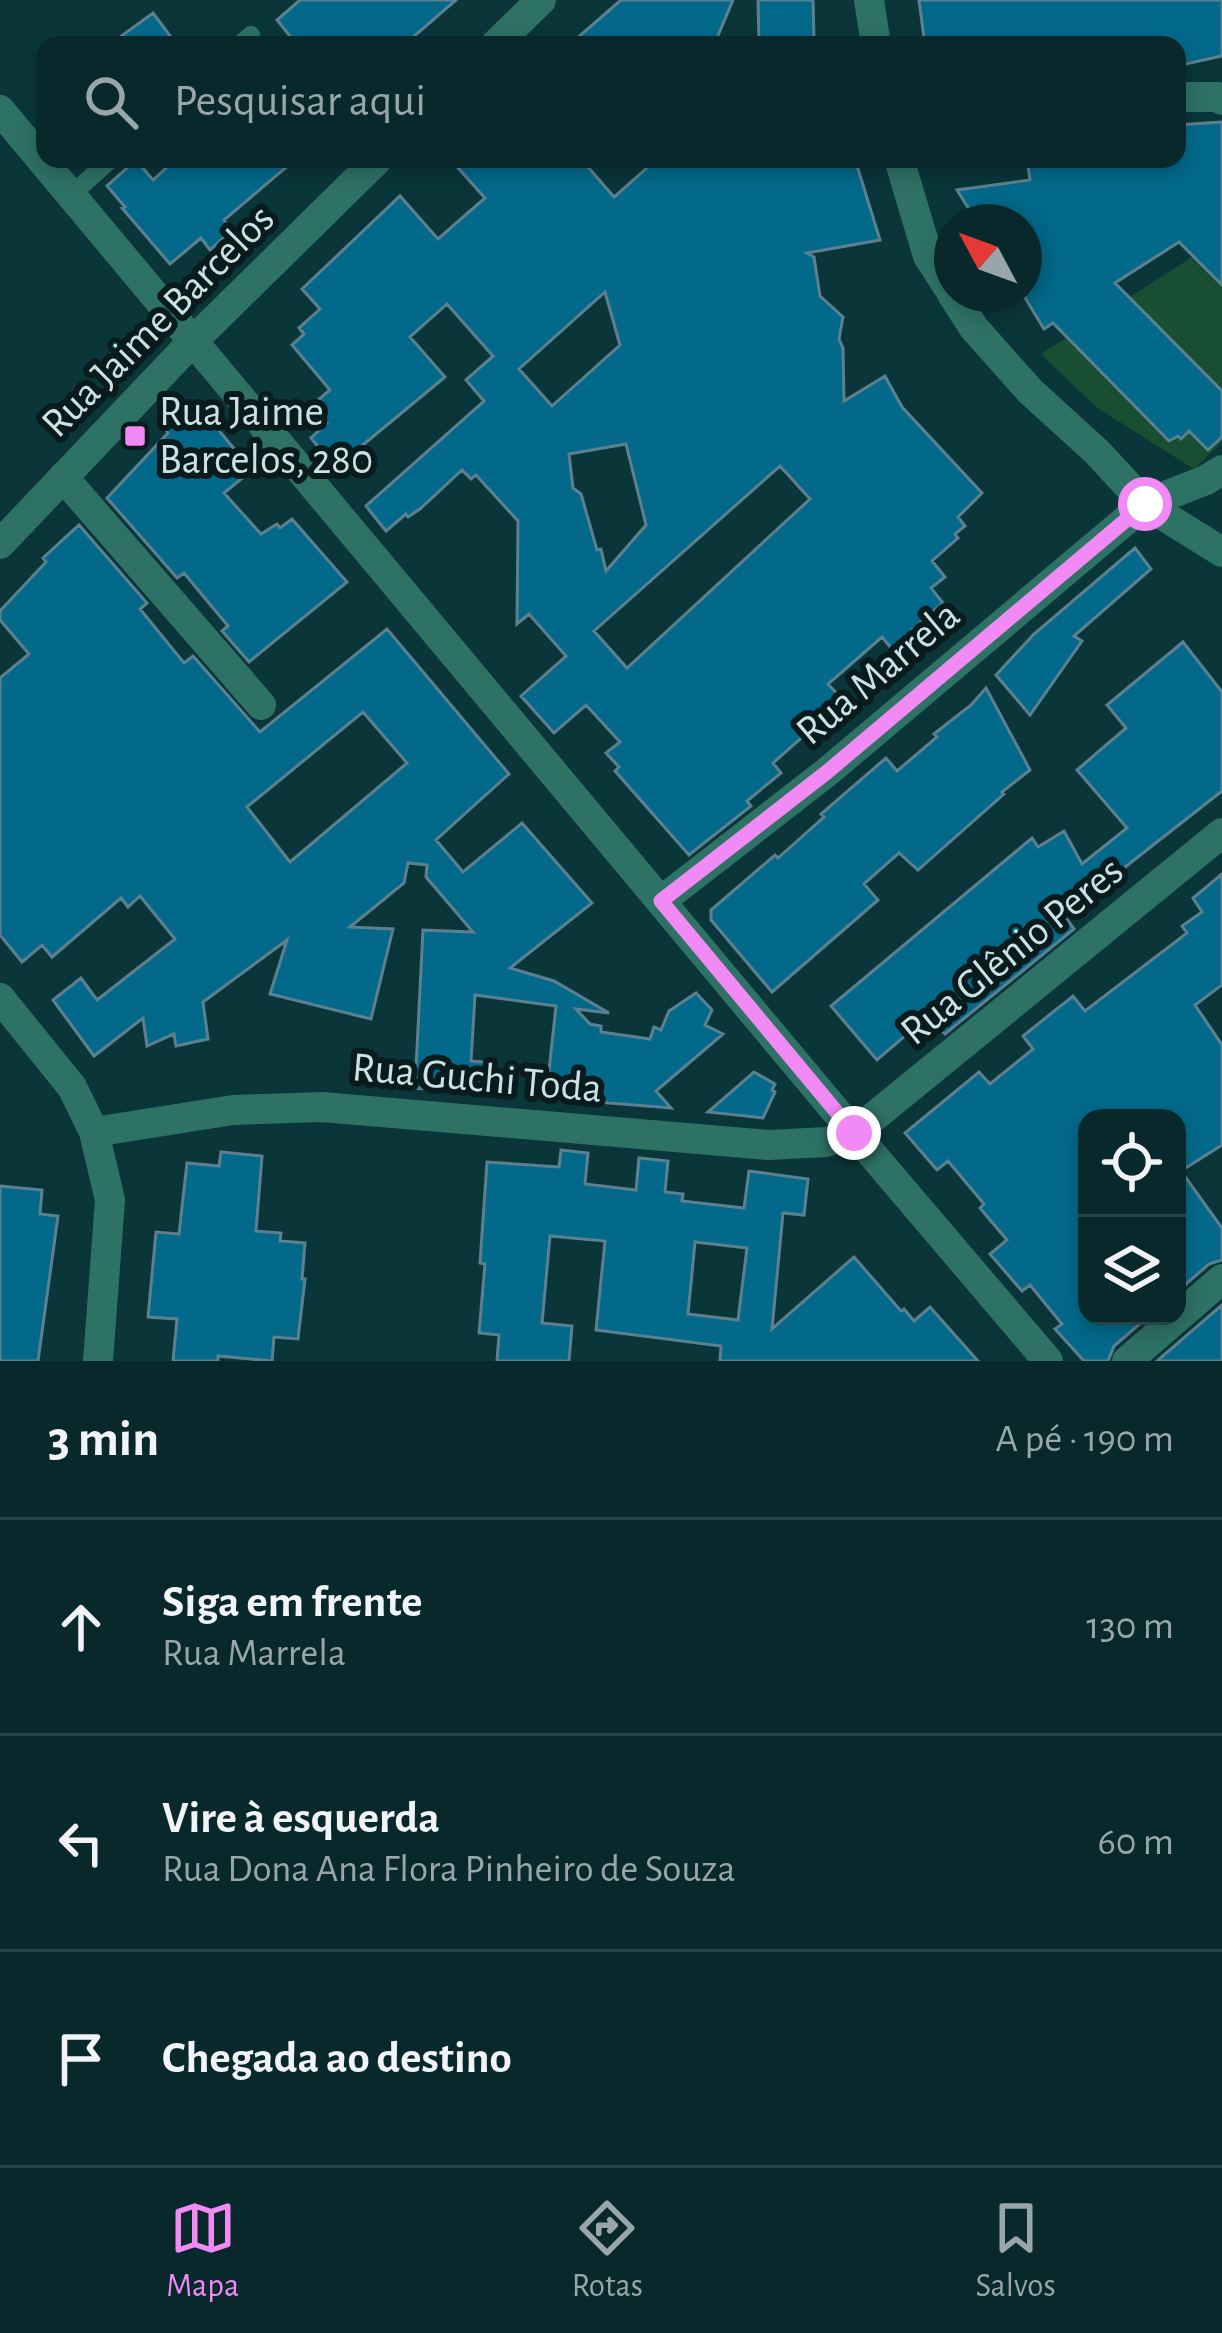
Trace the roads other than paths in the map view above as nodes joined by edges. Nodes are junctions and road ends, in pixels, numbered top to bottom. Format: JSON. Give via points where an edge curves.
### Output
{"nodes":[{"id":1,"x":542,"y":0,"type":"edge"},
{"id":2,"x":869,"y":0,"type":"edge"},
{"id":3,"x":504,"y":36,"type":"edge"},
{"id":4,"x":875,"y":36,"type":"edge"},
{"id":5,"x":1186,"y":97,"type":"edge"},
{"id":6,"x":1222,"y":100,"type":"edge"},
{"id":7,"x":0,"y":110,"type":"edge"},
{"id":8,"x":36,"y":153,"type":"edge"},
{"id":9,"x":48,"y":168,"type":"edge"},
{"id":10,"x":101,"y":168,"type":"edge"},
{"id":11,"x":369,"y":168,"type":"edge"},
{"id":12,"x":902,"y":168,"type":"edge"},
{"id":13,"x":71,"y":195,"type":"junction"},
{"id":14,"x":934,"y":266,"type":"edge"},
{"id":15,"x":964,"y":312,"type":"edge"},
{"id":16,"x":192,"y":341,"type":"junction"},
{"id":17,"x":1222,"y":470,"type":"edge"},
{"id":18,"x":63,"y":477,"type":"junction"},
{"id":19,"x":1145,"y":504,"type":"junction"},
{"id":20,"x":0,"y":544,"type":"edge"},
{"id":21,"x":1222,"y":552,"type":"edge"},
{"id":22,"x":261,"y":706,"type":"dead end"},
{"id":23,"x":1222,"y":833,"type":"edge"},
{"id":24,"x":661,"y":901,"type":"junction"},
{"id":25,"x":0,"y":998,"type":"edge"},
{"id":26,"x":94,"y":1132,"type":"junction"},
{"id":27,"x":854,"y":1133,"type":"junction"},
{"id":28,"x":1222,"y":1279,"type":"edge"},
{"id":29,"x":98,"y":1361,"type":"edge"},
{"id":30,"x":1048,"y":1361,"type":"edge"},
{"id":31,"x":1127,"y":1361,"type":"edge"}],
"edges":[{"from":1,"to":3,"type":"street"},
{"from":2,"to":4,"type":"street"},
{"from":5,"to":6,"type":"street"},
{"from":7,"to":8,"type":"street"},
{"from":9,"to":13,"type":"street"},
{"from":10,"to":13,"type":"lane"},
{"from":11,"to":16,"type":"street","name":"Rua Jaime Barcelos"},
{"from":12,"to":14,"type":"street"},
{"from":13,"to":16,"type":"street"},
{"from":15,"to":19,"type":"street","via":[[1030,391]]},
{"from":16,"to":18,"type":"street","name":"Rua Jaime Barcelos"},
{"from":16,"to":24,"type":"street"},
{"from":17,"to":19,"type":"street","name":"Rua Marrela"},
{"from":18,"to":20,"type":"street","name":"Rua Jaime Barcelos"},
{"from":18,"to":22,"type":"street"},
{"from":19,"to":21,"type":"street"},
{"from":19,"to":24,"type":"street","name":"Rua Marrela"},
{"from":23,"to":27,"type":"street","name":"Rua Glênio Peres"},
{"from":24,"to":27,"type":"street"},
{"from":25,"to":26,"type":"street","via":[[72,1087]]},
{"from":26,"to":27,"type":"street","name":"Rua Guchi Toda","via":[[233,1110],[322,1107],[769,1144]]},
{"from":26,"to":29,"type":"street","via":[[110,1200]]},
{"from":27,"to":30,"type":"street"},
{"from":28,"to":31,"type":"street"}]}
